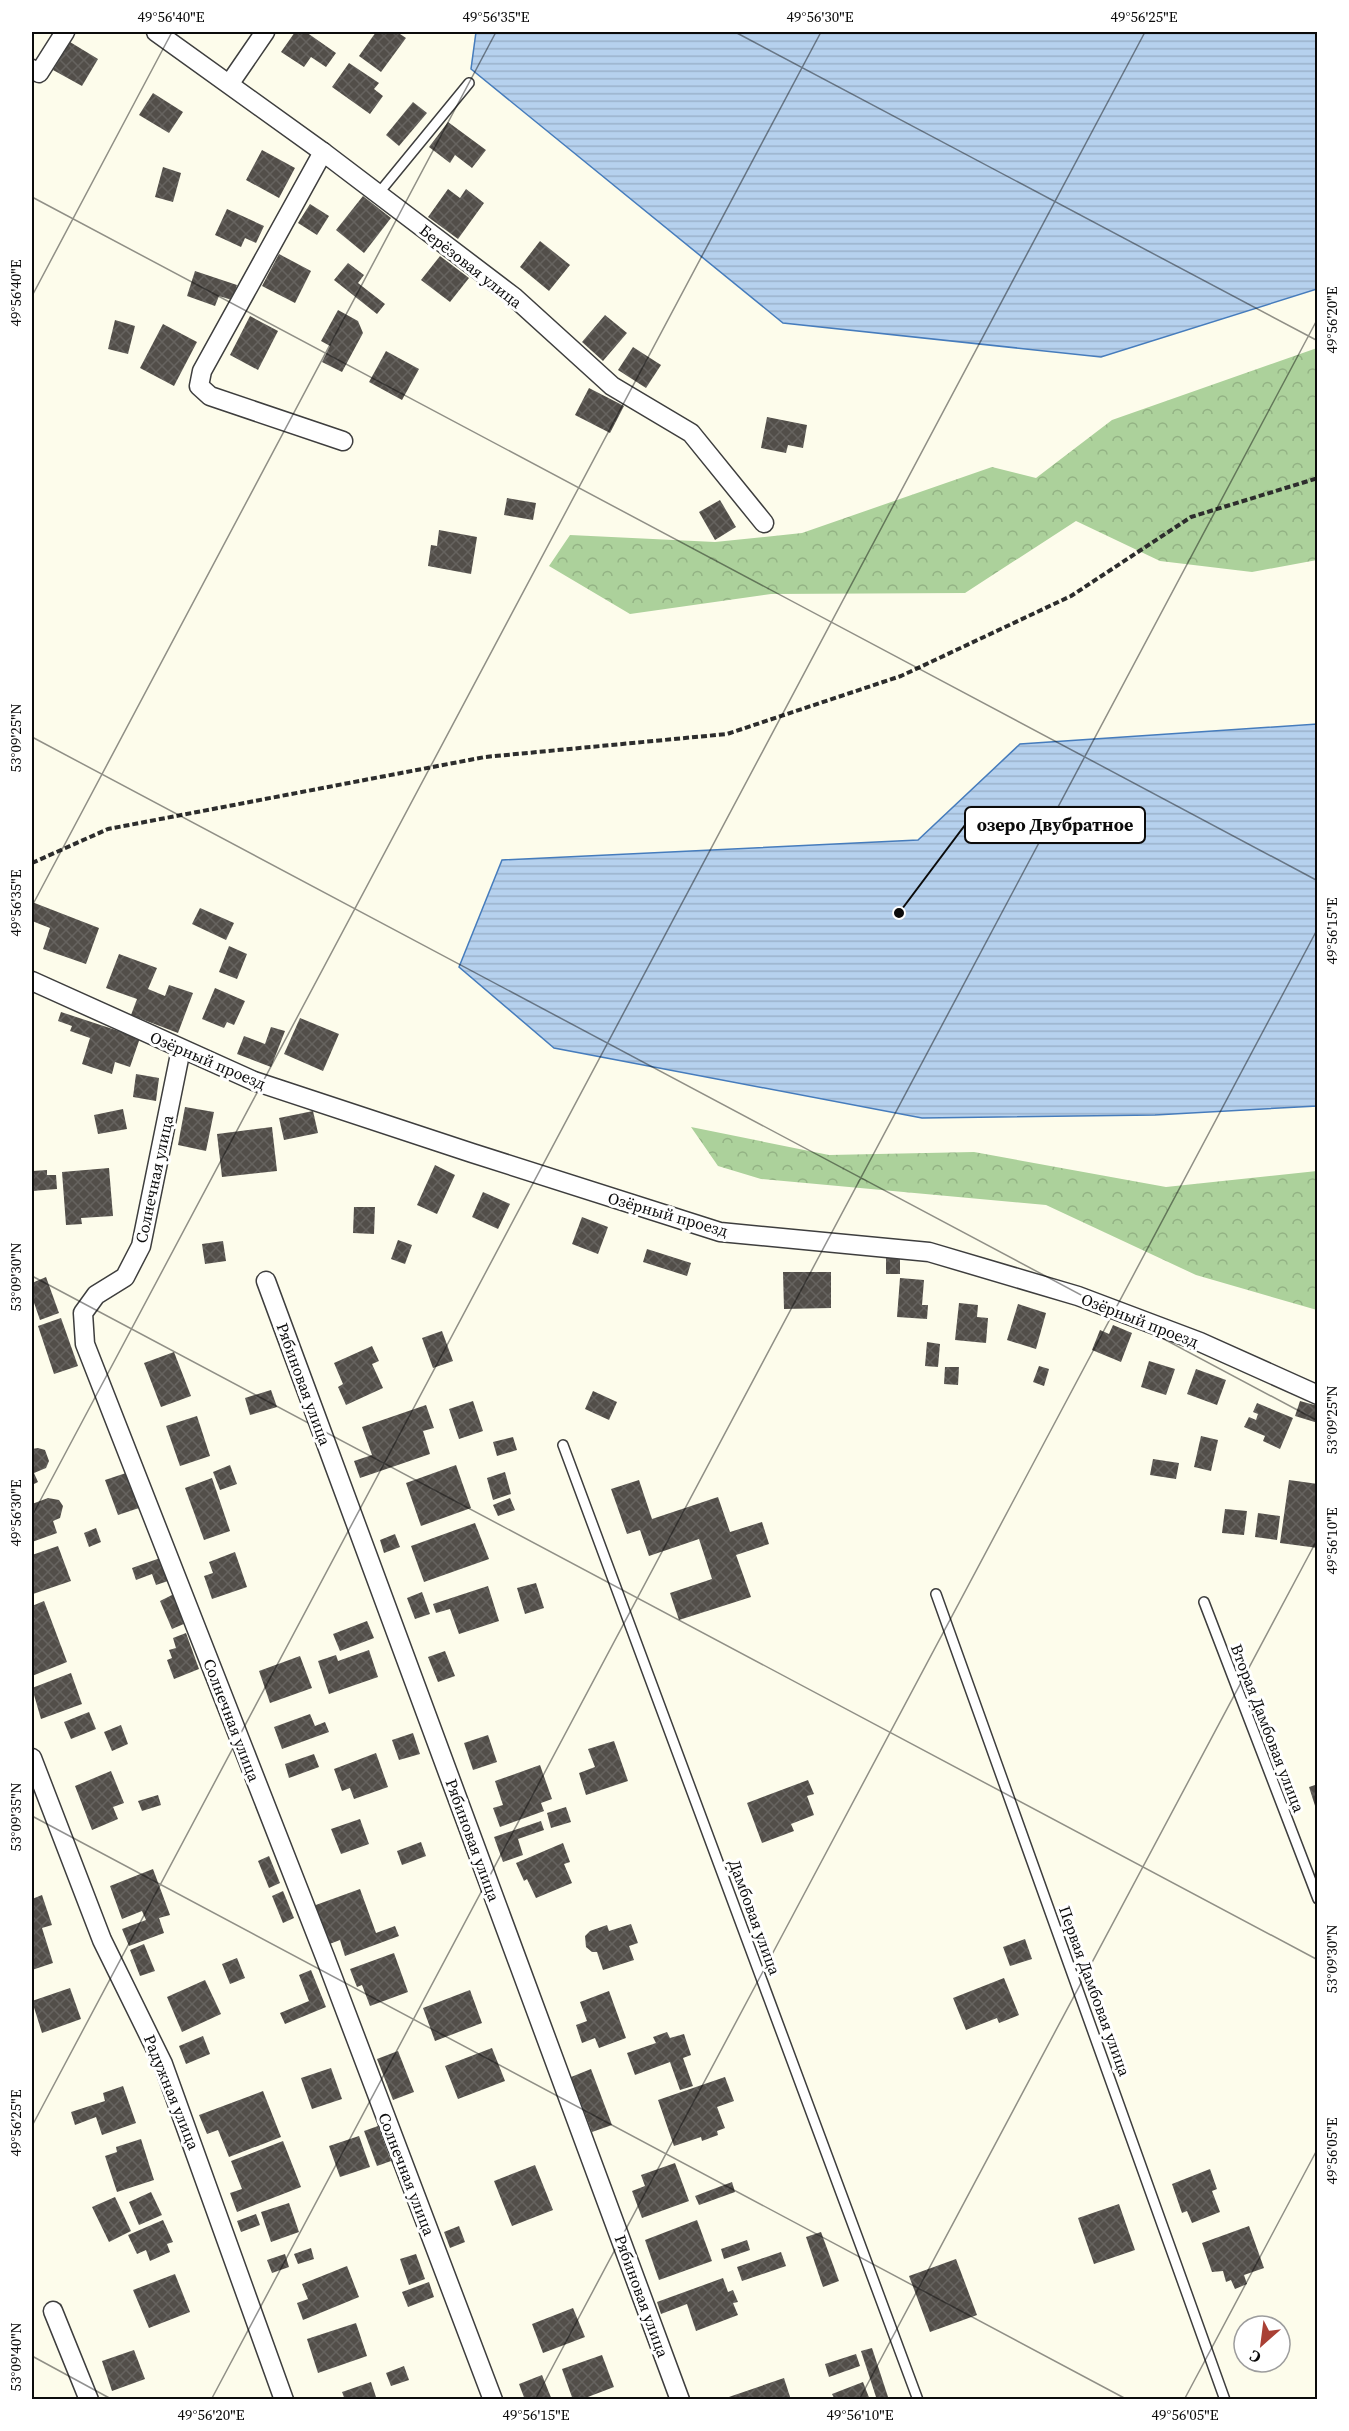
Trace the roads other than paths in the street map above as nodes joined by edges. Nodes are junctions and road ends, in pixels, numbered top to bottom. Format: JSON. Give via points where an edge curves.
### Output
{"nodes":[{"id":1,"x":65,"y":32,"type":"edge"},
{"id":2,"x":156,"y":32,"type":"edge"},
{"id":3,"x":265,"y":32,"type":"edge"},
{"id":4,"x":32,"y":69,"type":"edge"},
{"id":5,"x":230,"y":83,"type":"junction"},
{"id":6,"x":469,"y":83,"type":"dead end"},
{"id":7,"x":323,"y":152,"type":"junction"},
{"id":8,"x":378,"y":194,"type":"junction"},
{"id":9,"x":343,"y":441,"type":"dead end"},
{"id":10,"x":764,"y":523,"type":"dead end"},
{"id":11,"x":32,"y":981,"type":"edge"},
{"id":12,"x":181,"y":1049,"type":"junction"},
{"id":13,"x":266,"y":1281,"type":"dead end"},
{"id":14,"x":1317,"y":1395,"type":"edge"},
{"id":15,"x":563,"y":1444,"type":"dead end"},
{"id":16,"x":936,"y":1594,"type":"dead end"},
{"id":17,"x":1204,"y":1602,"type":"dead end"},
{"id":18,"x":32,"y":1758,"type":"edge"},
{"id":19,"x":1317,"y":1899,"type":"edge"},
{"id":20,"x":53,"y":2311,"type":"dead end"},
{"id":21,"x":89,"y":2400,"type":"edge"},
{"id":22,"x":284,"y":2400,"type":"edge"},
{"id":23,"x":493,"y":2400,"type":"edge"},
{"id":24,"x":681,"y":2400,"type":"edge"},
{"id":25,"x":918,"y":2400,"type":"edge"},
{"id":26,"x":1226,"y":2400,"type":"edge"}],
"edges":[{"from":1,"to":4,"type":"street","via":[[39,73]]},
{"from":2,"to":5,"type":"street","name":"Берёзовая улица"},
{"from":3,"to":5,"type":"street"},
{"from":5,"to":7,"type":"street","name":"Берёзовая улица"},
{"from":6,"to":8,"type":"lane"},
{"from":7,"to":8,"type":"street","name":"Берёзовая улица"},
{"from":7,"to":9,"type":"street","via":[[202,371],[199,386],[210,396]]},
{"from":8,"to":10,"type":"street","name":"Берёзовая улица","via":[[514,297],[612,386],[691,433]]},
{"from":11,"to":12,"type":"street","name":"Озёрный проезд"},
{"from":12,"to":14,"type":"street","name":"Озёрный проезд","via":[[254,1081],[720,1232],[929,1252],[1078,1296],[1200,1342]]},
{"from":12,"to":23,"type":"street","name":"Солнечная улица","via":[[141,1246],[125,1276],[96,1295],[83,1313],[85,1344]]},
{"from":13,"to":24,"type":"street","name":"Рябиновая улица"},
{"from":15,"to":25,"type":"lane","name":"Дамбовая улица"},
{"from":16,"to":26,"type":"lane","name":"Первая Дамбовая улица"},
{"from":17,"to":19,"type":"lane","name":"Вторая Дамбовая улица"},
{"from":18,"to":22,"type":"street","name":"Радужная улица","via":[[102,1940],[164,2064]]},
{"from":20,"to":21,"type":"street"}]}
